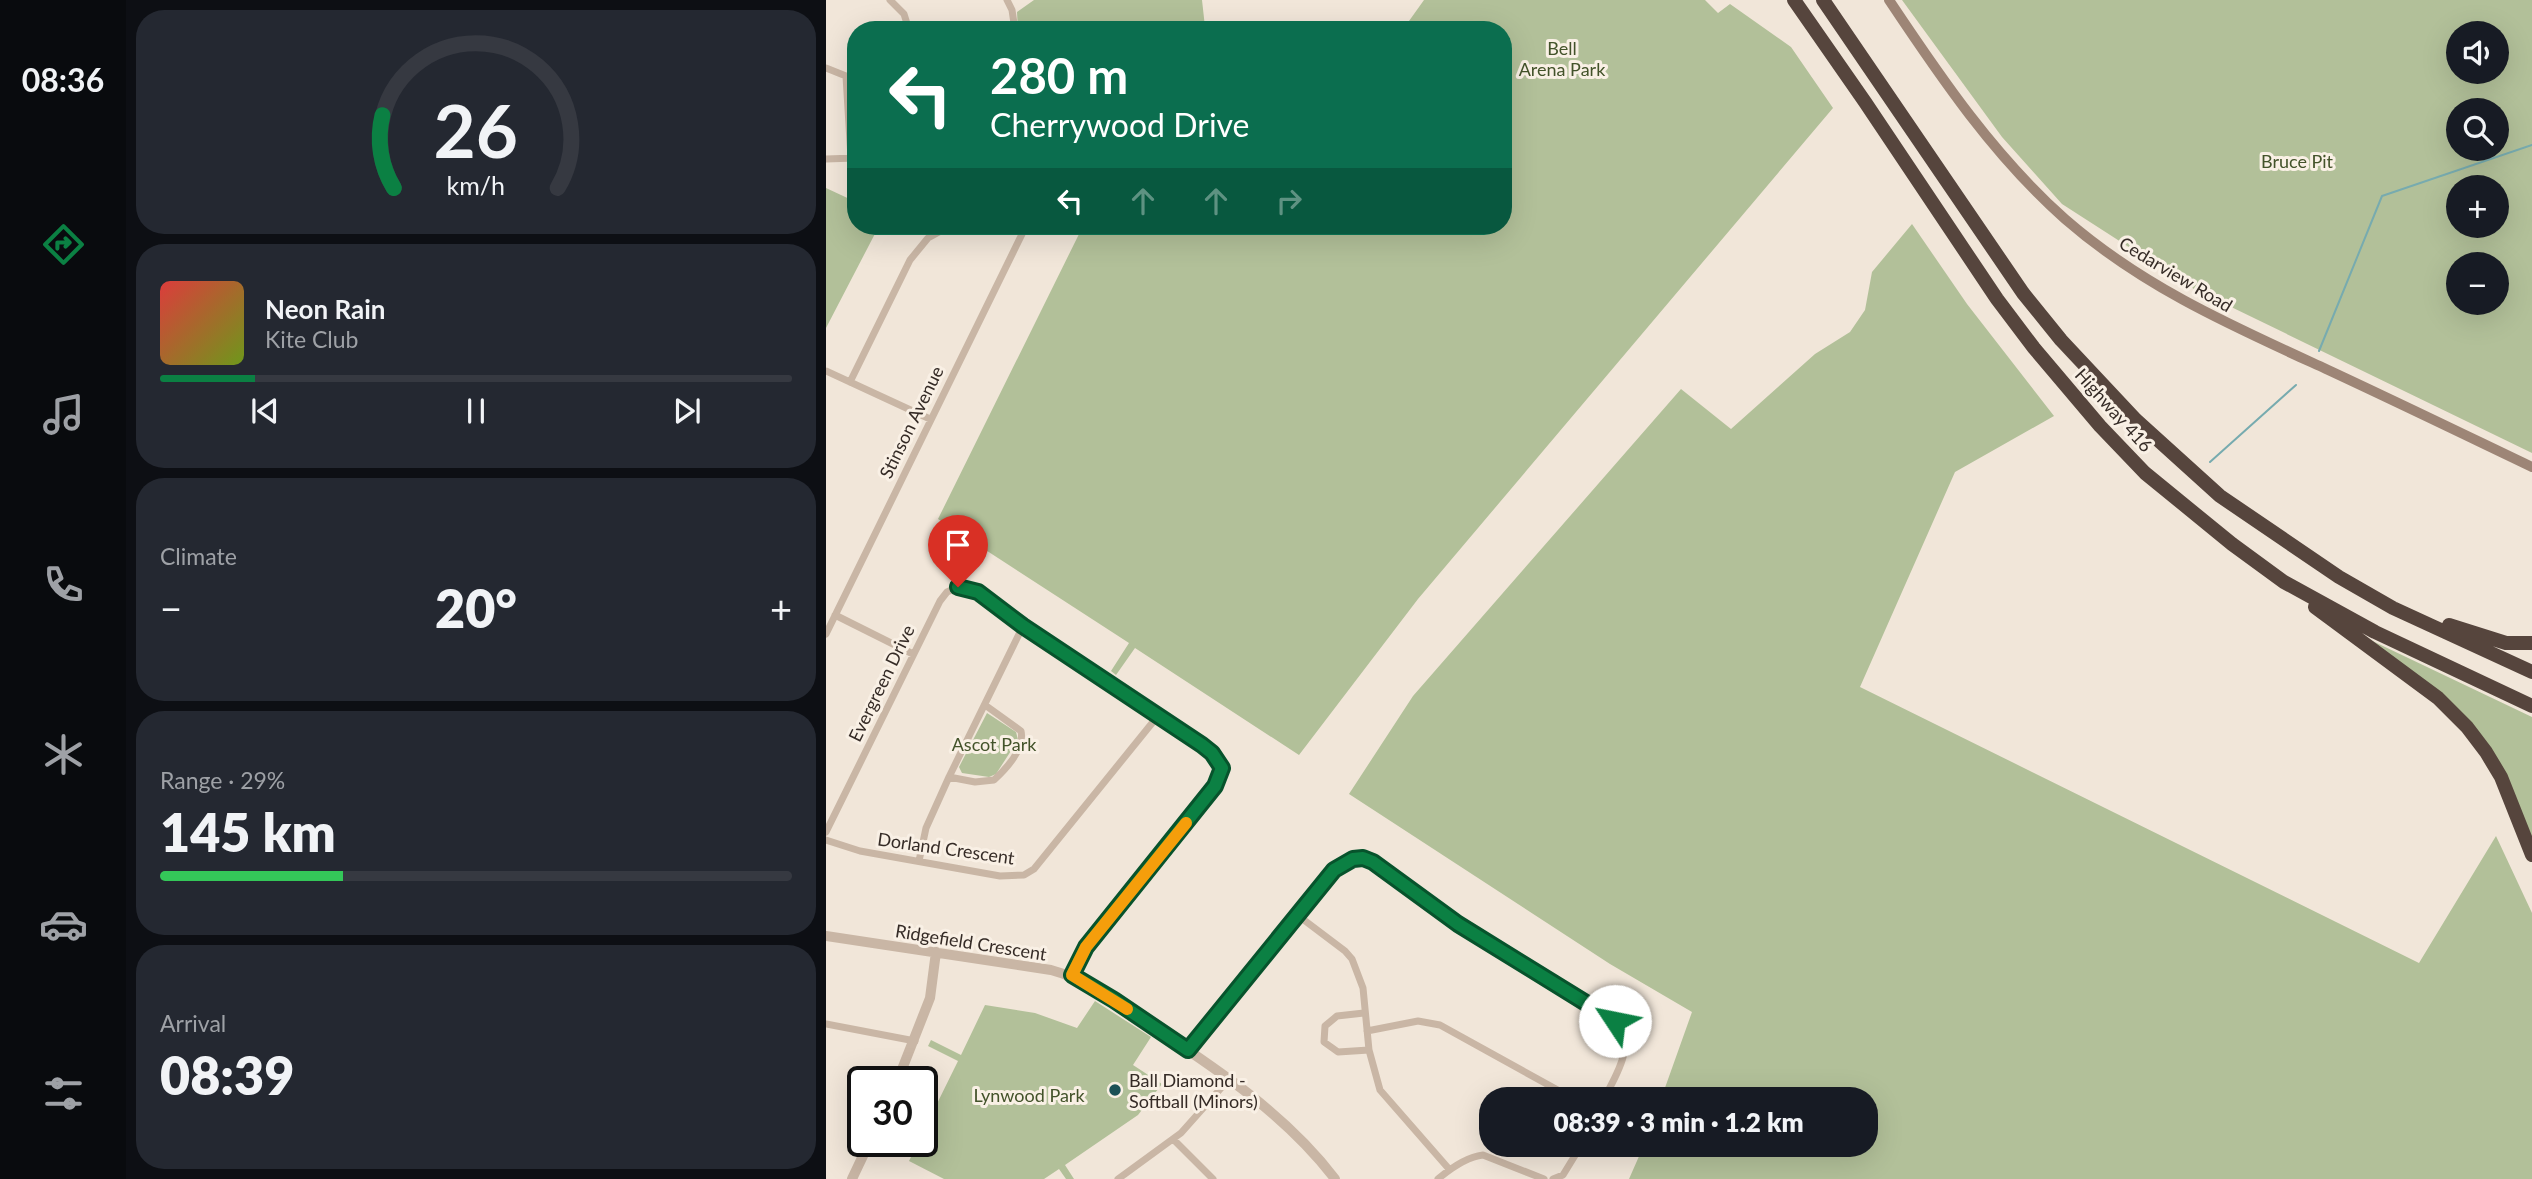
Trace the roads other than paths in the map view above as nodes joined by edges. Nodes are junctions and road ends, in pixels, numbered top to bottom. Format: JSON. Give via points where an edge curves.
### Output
{"nodes":[{"id":1,"x":890,"y":0,"type":"edge"},
{"id":2,"x":1007,"y":0,"type":"edge"},
{"id":3,"x":1794,"y":0,"type":"edge"},
{"id":4,"x":1824,"y":0,"type":"edge"},
{"id":5,"x":1889,"y":0,"type":"edge"},
{"id":6,"x":906,"y":21,"type":"edge"},
{"id":7,"x":1014,"y":21,"type":"edge"},
{"id":8,"x":826,"y":68,"type":"edge"},
{"id":9,"x":846,"y":76,"type":"joint"},
{"id":10,"x":847,"y":86,"type":"edge"},
{"id":11,"x":847,"y":158,"type":"edge"},
{"id":12,"x":826,"y":159,"type":"edge"},
{"id":13,"x":934,"y":235,"type":"edge"},
{"id":14,"x":1022,"y":235,"type":"edge"},
{"id":15,"x":826,"y":371,"type":"edge"},
{"id":16,"x":850,"y":382,"type":"junction"},
{"id":17,"x":930,"y":419,"type":"junction"},
{"id":18,"x":2532,"y":467,"type":"edge"},
{"id":19,"x":2284,"y":582,"type":"junction"},
{"id":20,"x":2393,"y":608,"type":"junction"},
{"id":21,"x":835,"y":615,"type":"junction"},
{"id":22,"x":1023,"y":626,"type":"junction"},
{"id":23,"x":826,"y":634,"type":"edge"},
{"id":24,"x":2532,"y":643,"type":"edge"},
{"id":25,"x":913,"y":654,"type":"junction"},
{"id":26,"x":2532,"y":672,"type":"edge"},
{"id":27,"x":985,"y":705,"type":"junction"},
{"id":28,"x":2532,"y":706,"type":"edge"},
{"id":29,"x":1157,"y":717,"type":"junction"},
{"id":30,"x":949,"y":777,"type":"junction"},
{"id":31,"x":826,"y":832,"type":"edge"},
{"id":32,"x":826,"y":840,"type":"edge"},
{"id":33,"x":2532,"y":855,"type":"edge"},
{"id":34,"x":919,"y":860,"type":"junction"},
{"id":35,"x":1296,"y":914,"type":"junction"},
{"id":36,"x":826,"y":936,"type":"edge"},
{"id":37,"x":936,"y":952,"type":"junction"},
{"id":38,"x":1072,"y":975,"type":"junction"},
{"id":39,"x":1364,"y":1013,"type":"junction"},
{"id":40,"x":826,"y":1024,"type":"edge"},
{"id":41,"x":1367,"y":1031,"type":"junction"},
{"id":42,"x":915,"y":1041,"type":"junction"},
{"id":43,"x":1188,"y":1050,"type":"junction"},
{"id":44,"x":1369,"y":1050,"type":"junction"},
{"id":45,"x":904,"y":1066,"type":"edge"},
{"id":46,"x":1230,"y":1078,"type":"junction"},
{"id":47,"x":1552,"y":1087,"type":"edge"},
{"id":48,"x":1609,"y":1087,"type":"edge"},
{"id":49,"x":1173,"y":1139,"type":"junction"},
{"id":50,"x":862,"y":1157,"type":"edge"},
{"id":51,"x":1574,"y":1157,"type":"edge"},
{"id":52,"x":1450,"y":1169,"type":"junction"},
{"id":53,"x":852,"y":1179,"type":"edge"},
{"id":54,"x":1118,"y":1179,"type":"edge"},
{"id":55,"x":1213,"y":1179,"type":"edge"},
{"id":56,"x":1335,"y":1179,"type":"edge"},
{"id":57,"x":1438,"y":1179,"type":"edge"},
{"id":58,"x":1544,"y":1179,"type":"edge"},
{"id":59,"x":1553,"y":1179,"type":"edge"}],
"edges":[{"from":1,"to":6,"type":"street"},
{"from":2,"to":7,"type":"street"},
{"from":3,"to":19,"type":"highway","name":"Highway 416","via":[[1997,299],[2047,364],[2145,472]]},
{"from":4,"to":20,"type":"highway","name":"Highway 416","via":[[2023,293],[2061,340],[2136,420],[2220,496]]},
{"from":5,"to":18,"type":"main road","name":"Cedarview Road","via":[[2004,159],[2105,251],[2175,298],[2239,331]]},
{"from":8,"to":9,"type":"street"},
{"from":9,"to":10,"type":"street"},
{"from":11,"to":12,"type":"street"},
{"from":13,"to":16,"type":"street","via":[[910,260]]},
{"from":14,"to":17,"type":"street","name":"Stinson Avenue"},
{"from":15,"to":16,"type":"street"},
{"from":16,"to":17,"type":"street"},
{"from":17,"to":21,"type":"street","name":"Stinson Avenue"},
{"from":19,"to":28,"type":"highway","name":"Highway 416","via":[[2375,632]]},
{"from":19,"to":33,"type":"highway","via":[[2431,692],[2467,727],[2501,778]]},
{"from":20,"to":24,"type":"highway","via":[[2506,643]]},
{"from":20,"to":26,"type":"highway","name":"Highway 416"},
{"from":21,"to":23,"type":"street","name":"Stinson Avenue"},
{"from":21,"to":25,"type":"street"},
{"from":22,"to":25,"type":"street","name":"Evergreen Drive","via":[[978,592],[958,587],[940,601]]},
{"from":22,"to":27,"type":"street"},
{"from":22,"to":29,"type":"street","name":"Evergreen Drive"},
{"from":25,"to":31,"type":"street","name":"Evergreen Drive"},
{"from":27,"to":30,"type":"street"},
{"from":27,"to":30,"type":"street","via":[[1021,731],[1020,747],[994,780]]},
{"from":29,"to":34,"type":"street","name":"Dorland Crescent","via":[[1034,869],[1024,875],[1000,876]]},
{"from":29,"to":38,"type":"street","name":"Evergreen Drive","via":[[1202,745],[1222,768],[1215,786],[1086,947]]},
{"from":30,"to":34,"type":"street","via":[[926,828]]},
{"from":32,"to":34,"type":"street","name":"Dorland Crescent","via":[[860,851]]},
{"from":35,"to":39,"type":"street","via":[[1352,959],[1363,988]]},
{"from":35,"to":43,"type":"street"},
{"from":35,"to":48,"type":"street","via":[[1343,864],[1363,858],[1382,867],[1458,924],[1615,1021],[1626,1049]]},
{"from":36,"to":37,"type":"street","name":"Ridgefield Crescent"},
{"from":37,"to":38,"type":"street","name":"Ridgefield Crescent"},
{"from":37,"to":42,"type":"street","via":[[930,998]]},
{"from":38,"to":43,"type":"street","name":"Ridgefield Crescent"},
{"from":39,"to":41,"type":"street"},
{"from":39,"to":44,"type":"street","via":[[1337,1016],[1325,1026],[1324,1042],[1338,1052]]},
{"from":40,"to":42,"type":"street"},
{"from":41,"to":44,"type":"street"},
{"from":41,"to":47,"type":"street","via":[[1419,1021],[1440,1025]]},
{"from":42,"to":45,"type":"street"},
{"from":43,"to":46,"type":"street","name":"Ridgefield Crescent"},
{"from":44,"to":52,"type":"street","via":[[1380,1090]]},
{"from":46,"to":49,"type":"street"},
{"from":46,"to":56,"type":"street","name":"Ridgefield Crescent"},
{"from":49,"to":54,"type":"street"},
{"from":49,"to":55,"type":"street"},
{"from":50,"to":53,"type":"street"},
{"from":51,"to":59,"type":"street","via":[[1563,1175]]},
{"from":52,"to":57,"type":"street"},
{"from":52,"to":58,"type":"street","via":[[1483,1155]]}]}
